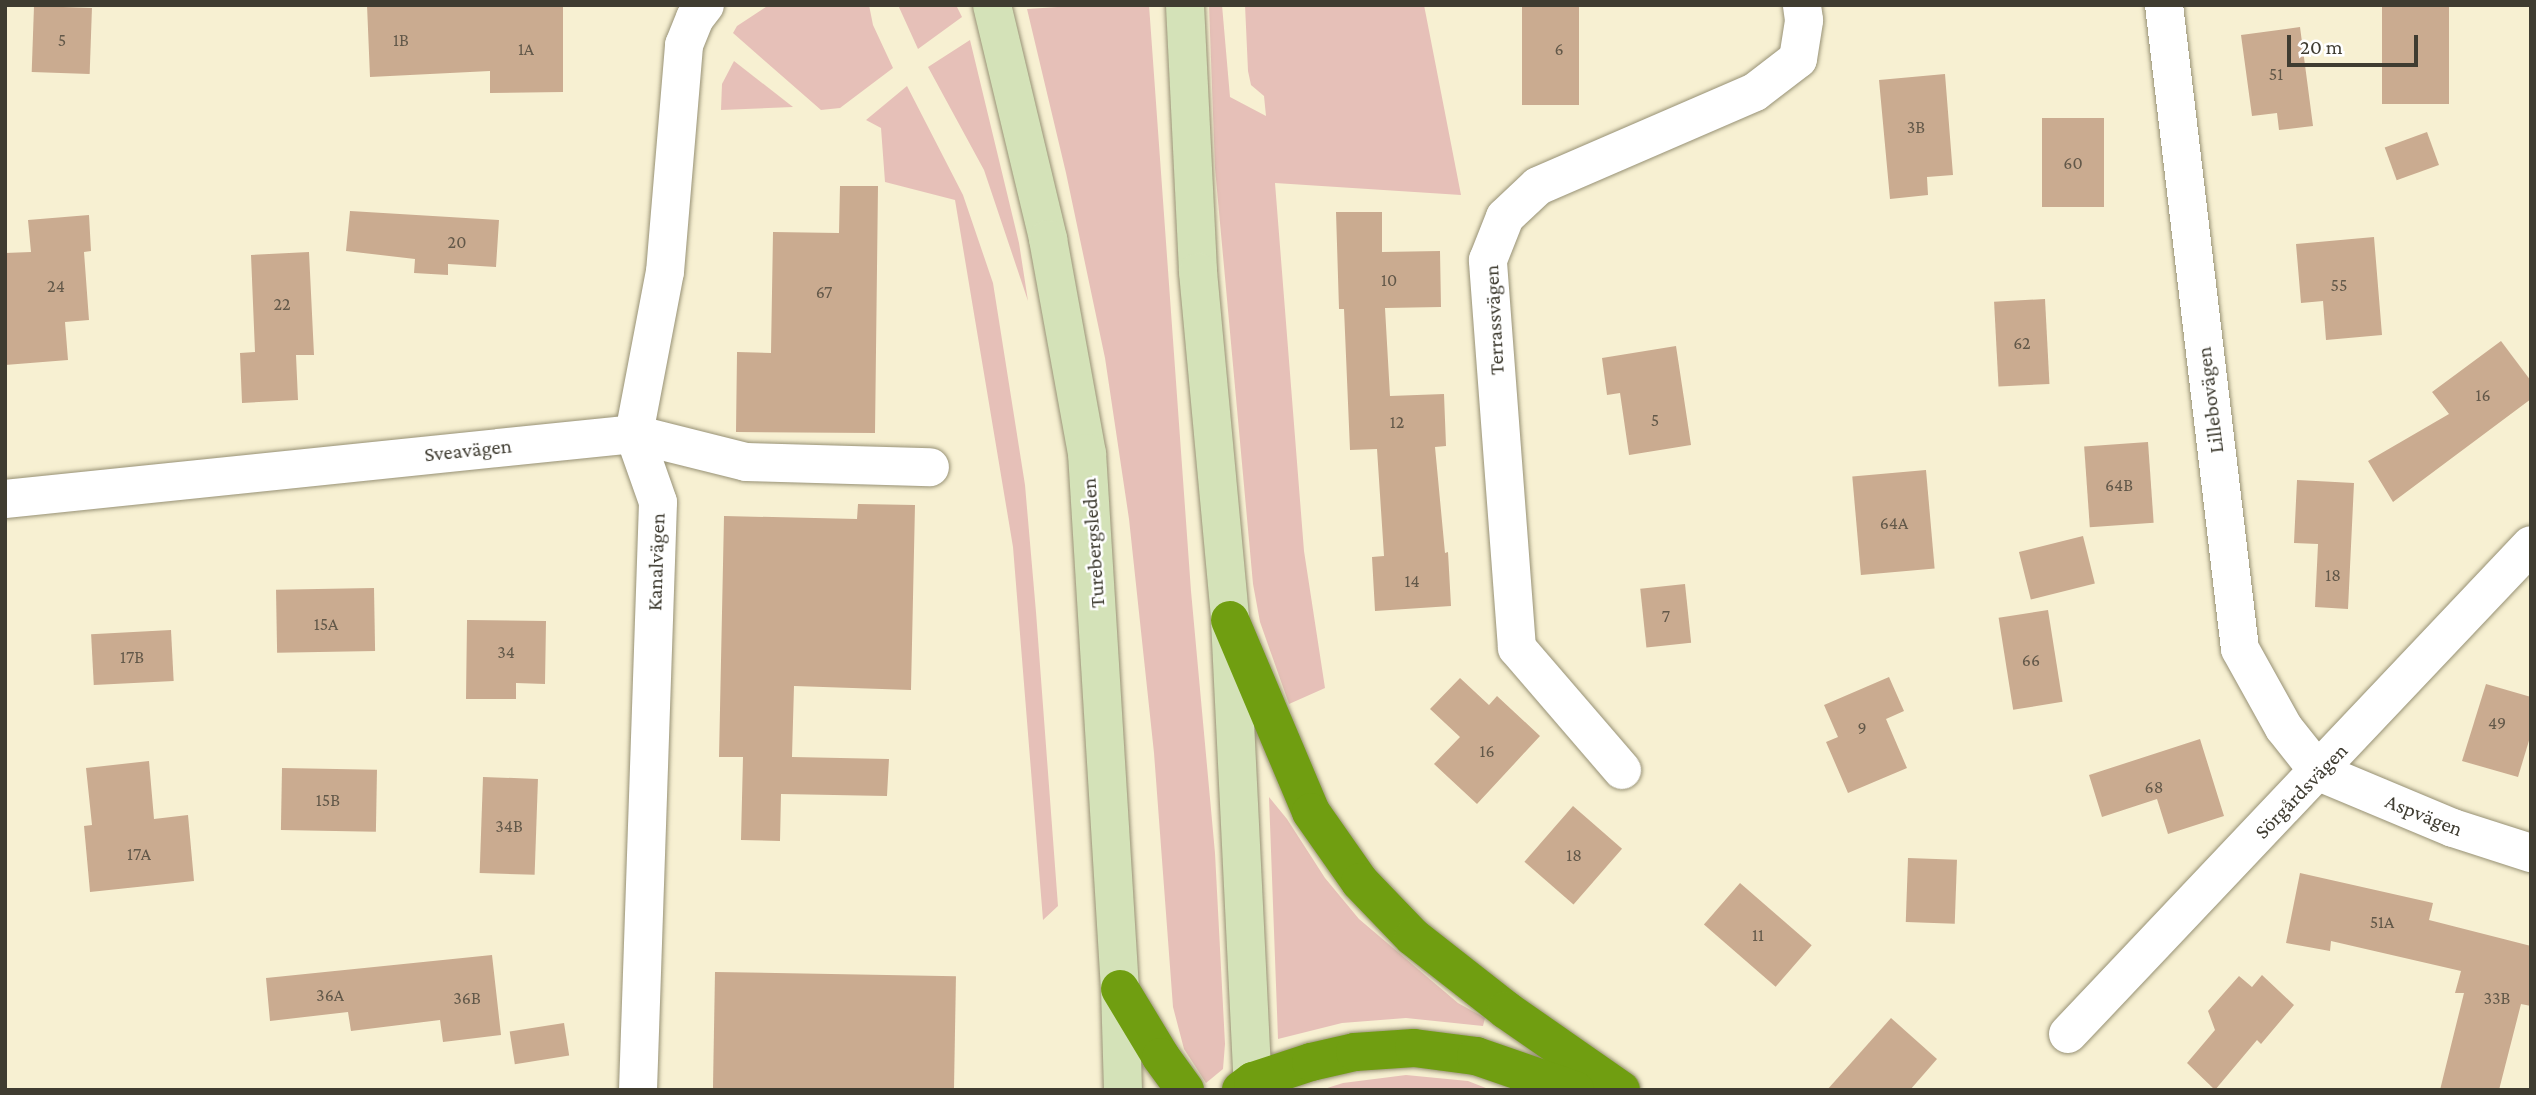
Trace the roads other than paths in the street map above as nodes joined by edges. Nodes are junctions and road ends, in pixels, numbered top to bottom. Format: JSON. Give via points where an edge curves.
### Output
{"nodes":[{"id":1,"x":705,"y":5,"type":"edge"},
{"id":2,"x":992,"y":5,"type":"edge"},
{"id":3,"x":1185,"y":5,"type":"edge"},
{"id":4,"x":1802,"y":5,"type":"edge"},
{"id":5,"x":2164,"y":5,"type":"edge"},
{"id":6,"x":634,"y":434,"type":"junction"},
{"id":7,"x":930,"y":467,"type":"dead end"},
{"id":8,"x":5,"y":499,"type":"edge"},
{"id":9,"x":2531,"y":545,"type":"edge"},
{"id":10,"x":1230,"y":620,"type":"junction"},
{"id":11,"x":1622,"y":770,"type":"dead end"},
{"id":12,"x":2319,"y":772,"type":"junction"},
{"id":13,"x":2531,"y":853,"type":"edge"},
{"id":14,"x":1120,"y":989,"type":"junction"},
{"id":15,"x":2068,"y":1034,"type":"dead end"},
{"id":16,"x":1249,"y":1087,"type":"edge"},
{"id":17,"x":638,"y":1090,"type":"edge"},
{"id":18,"x":1123,"y":1090,"type":"edge"},
{"id":19,"x":1185,"y":1090,"type":"edge"},
{"id":20,"x":1575,"y":1090,"type":"edge"},
{"id":21,"x":1622,"y":1090,"type":"edge"}],
"edges":[{"from":1,"to":6,"type":"street","via":[[684,45],[665,272]]},
{"from":2,"to":14,"type":"main road","name":"Turebergsleden","via":[[1048,239],[1087,453]]},
{"from":3,"to":10,"type":"main road","via":[[1198,272]]},
{"from":4,"to":11,"type":"street","name":"Terrassvägen","via":[[1798,59],[1755,92],[1538,186],[1505,217],[1488,260],[1517,648]]},
{"from":5,"to":12,"type":"street","name":"Lillebovägen","via":[[2240,649],[2284,728]]},
{"from":6,"to":7,"type":"street","name":"Sveavägen","via":[[746,462]]},
{"from":6,"to":8,"type":"street","name":"Sveavägen"},
{"from":6,"to":17,"type":"street","name":"Kanalvägen","via":[[658,502]]},
{"from":9,"to":12,"type":"street","name":"Sörgårdsvägen"},
{"from":10,"to":16,"type":"main road"},
{"from":10,"to":21,"type":"highway","via":[[1311,812],[1360,882],[1413,937],[1506,1010]]},
{"from":12,"to":13,"type":"street","name":"Aspvägen","via":[[2453,828]]},
{"from":12,"to":15,"type":"street","name":"Sörgårdsvägen"},
{"from":14,"to":18,"type":"main road","name":"Turebergsleden"},
{"from":14,"to":19,"type":"highway"},
{"from":16,"to":20,"type":"highway","via":[[1354,1052],[1414,1048],[1476,1056]]}]}
